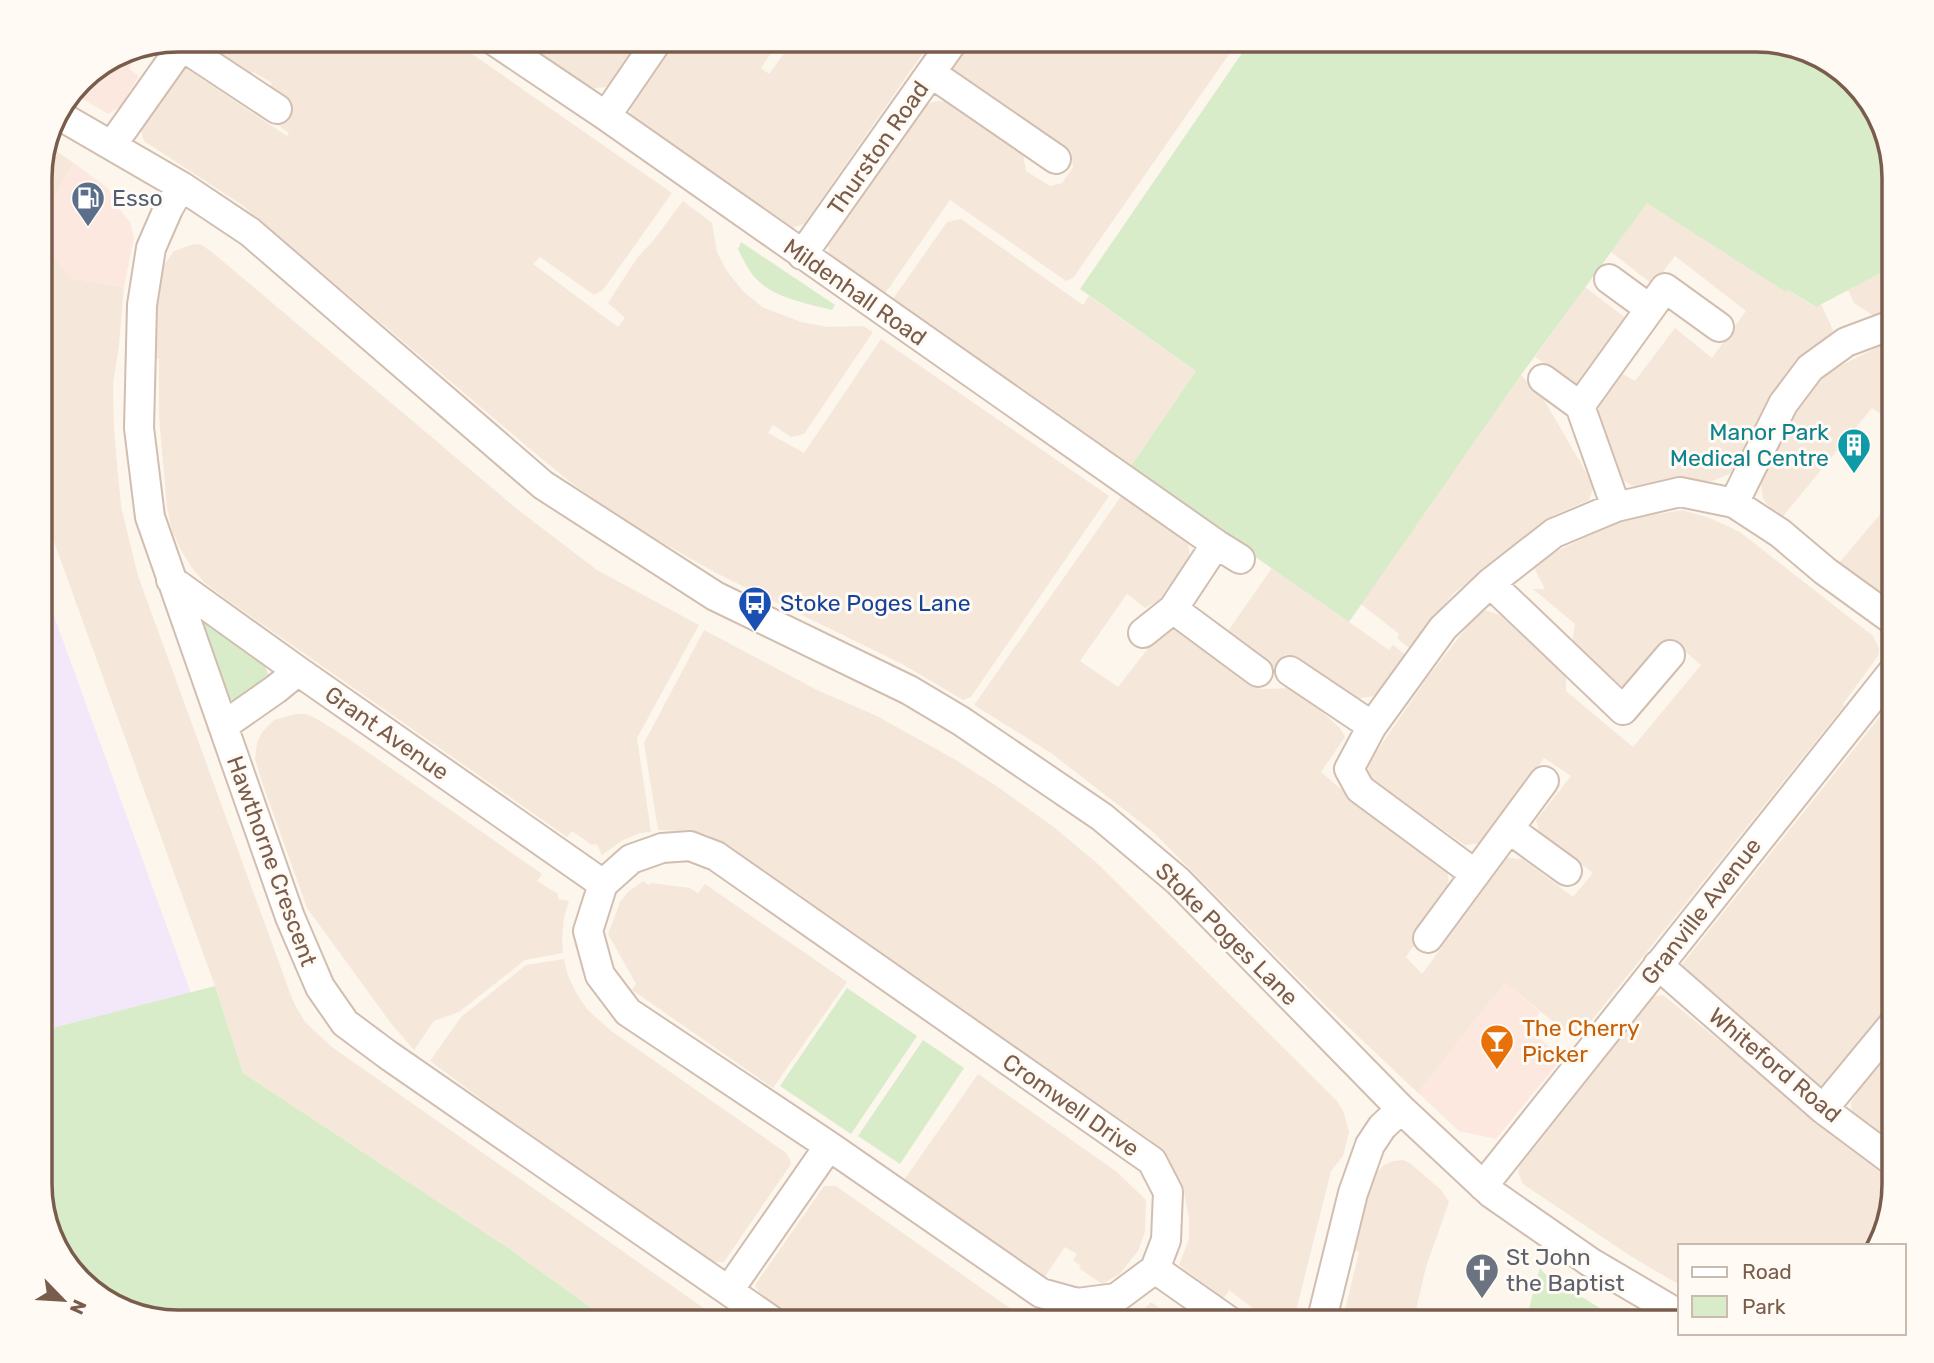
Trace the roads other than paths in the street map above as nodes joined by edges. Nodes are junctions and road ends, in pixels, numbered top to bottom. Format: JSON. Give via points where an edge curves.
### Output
{"nodes":[{"id":1,"x":192,"y":52,"type":"edge"},
{"id":2,"x":511,"y":52,"type":"edge"},
{"id":3,"x":650,"y":52,"type":"edge"},
{"id":4,"x":946,"y":52,"type":"edge"},
{"id":5,"x":172,"y":53,"type":"edge"},
{"id":6,"x":931,"y":73,"type":"junction"},
{"id":7,"x":277,"y":109,"type":"dead end"},
{"id":8,"x":606,"y":116,"type":"junction"},
{"id":9,"x":67,"y":120,"type":"edge"},
{"id":10,"x":112,"y":145,"type":"junction"},
{"id":11,"x":1056,"y":159,"type":"dead end"},
{"id":12,"x":181,"y":186,"type":"junction"},
{"id":13,"x":802,"y":255,"type":"junction"},
{"id":14,"x":1609,"y":279,"type":"dead end"},
{"id":15,"x":1650,"y":309,"type":"junction"},
{"id":16,"x":1719,"y":327,"type":"dead end"},
{"id":17,"x":1882,"y":328,"type":"edge"},
{"id":18,"x":1543,"y":379,"type":"dead end"},
{"id":19,"x":1580,"y":406,"type":"junction"},
{"id":20,"x":1734,"y":503,"type":"junction"},
{"id":21,"x":1616,"y":507,"type":"junction"},
{"id":22,"x":1216,"y":544,"type":"junction"},
{"id":23,"x":1240,"y":559,"type":"dead end"},
{"id":24,"x":172,"y":580,"type":"junction"},
{"id":25,"x":1490,"y":583,"type":"junction"},
{"id":26,"x":1173,"y":609,"type":"junction"},
{"id":27,"x":1882,"y":612,"type":"edge"},
{"id":28,"x":1143,"y":633,"type":"dead end"},
{"id":29,"x":1670,"y":655,"type":"dead end"},
{"id":30,"x":298,"y":671,"type":"junction"},
{"id":31,"x":1290,"y":671,"type":"dead end"},
{"id":32,"x":1258,"y":672,"type":"dead end"},
{"id":33,"x":1882,"y":685,"type":"edge"},
{"id":34,"x":223,"y":726,"type":"junction"},
{"id":35,"x":1372,"y":726,"type":"junction"},
{"id":36,"x":1544,"y":781,"type":"dead end"},
{"id":37,"x":1509,"y":829,"type":"junction"},
{"id":38,"x":1567,"y":871,"type":"dead end"},
{"id":39,"x":1475,"y":874,"type":"junction"},
{"id":40,"x":603,"y":884,"type":"junction"},
{"id":41,"x":1429,"y":938,"type":"dead end"},
{"id":42,"x":1658,"y":965,"type":"junction"},
{"id":43,"x":1882,"y":1038,"type":"edge"},
{"id":44,"x":1401,"y":1109,"type":"junction"},
{"id":45,"x":1823,"y":1109,"type":"junction"},
{"id":46,"x":829,"y":1146,"type":"junction"},
{"id":47,"x":1882,"y":1153,"type":"edge"},
{"id":48,"x":1483,"y":1186,"type":"junction"},
{"id":49,"x":1155,"y":1269,"type":"junction"},
{"id":50,"x":729,"y":1290,"type":"junction"},
{"id":51,"x":757,"y":1310,"type":"edge"},
{"id":52,"x":1213,"y":1310,"type":"edge"},
{"id":53,"x":1324,"y":1310,"type":"edge"},
{"id":54,"x":1672,"y":1310,"type":"edge"}],
"edges":[{"from":1,"to":7,"type":"street","via":[[257,88]]},
{"from":2,"to":8,"type":"street","name":"Mildenhall Road"},
{"from":3,"to":8,"type":"street"},
{"from":4,"to":6,"type":"street","name":"Thurston Road"},
{"from":5,"to":10,"type":"street"},
{"from":6,"to":11,"type":"street"},
{"from":6,"to":13,"type":"street","name":"Thurston Road"},
{"from":8,"to":13,"type":"street","name":"Mildenhall Road"},
{"from":9,"to":10,"type":"street","name":"Stoke Poges Lane"},
{"from":10,"to":12,"type":"street","name":"Stoke Poges Lane"},
{"from":12,"to":24,"type":"street","name":"Hawthorne Crescent","via":[[151,248],[142,305],[139,428],[150,517]]},
{"from":12,"to":44,"type":"street","name":"Stoke Poges Lane","via":[[250,232],[543,485],[715,596],[919,696],[1102,817],[1178,881]]},
{"from":13,"to":22,"type":"street","name":"Mildenhall Road"},
{"from":14,"to":15,"type":"street"},
{"from":15,"to":16,"type":"street","via":[[1665,288]]},
{"from":15,"to":19,"type":"street"},
{"from":17,"to":20,"type":"street","via":[[1846,342],[1810,368],[1783,404]]},
{"from":18,"to":19,"type":"street"},
{"from":19,"to":21,"type":"street"},
{"from":20,"to":21,"type":"street","via":[[1680,492]]},
{"from":20,"to":27,"type":"street"},
{"from":21,"to":25,"type":"street","via":[[1554,533]]},
{"from":22,"to":23,"type":"street","name":"Mildenhall Road"},
{"from":22,"to":26,"type":"street"},
{"from":24,"to":30,"type":"street","name":"Grant Avenue"},
{"from":24,"to":34,"type":"street","name":"Hawthorne Crescent"},
{"from":25,"to":29,"type":"street","via":[[1623,710]]},
{"from":25,"to":35,"type":"street","via":[[1443,628]]},
{"from":26,"to":28,"type":"street"},
{"from":26,"to":32,"type":"street"},
{"from":30,"to":34,"type":"street"},
{"from":30,"to":40,"type":"street","name":"Grant Avenue"},
{"from":31,"to":35,"type":"street"},
{"from":33,"to":42,"type":"street","name":"Granville Avenue"},
{"from":34,"to":50,"type":"street","name":"Hawthorne Crescent","via":[[290,917],[320,988],[345,1023]]},
{"from":35,"to":39,"type":"street","via":[[1349,769],[1360,789]]},
{"from":36,"to":37,"type":"street"},
{"from":37,"to":38,"type":"street"},
{"from":37,"to":39,"type":"street"},
{"from":39,"to":41,"type":"street"},
{"from":40,"to":46,"type":"street","via":[[588,931],[600,975],[628,1012]]},
{"from":40,"to":49,"type":"street","name":"Cromwell Drive","via":[[631,859],[662,848],[690,846],[716,856],[1152,1161],[1168,1192],[1166,1240]]},
{"from":42,"to":45,"type":"street","name":"Whiteford Road"},
{"from":42,"to":48,"type":"street","name":"Granville Avenue"},
{"from":43,"to":45,"type":"street"},
{"from":44,"to":48,"type":"street","name":"Stoke Poges Lane"},
{"from":44,"to":53,"type":"street","via":[[1370,1145],[1353,1193]]},
{"from":45,"to":47,"type":"street","name":"Whiteford Road"},
{"from":46,"to":49,"type":"street","via":[[1041,1293],[1077,1303],[1116,1297]]},
{"from":46,"to":50,"type":"street"},
{"from":48,"to":54,"type":"street","name":"Stoke Poges Lane","via":[[1590,1262]]},
{"from":49,"to":52,"type":"street"},
{"from":50,"to":51,"type":"street","name":"Hawthorne Crescent"}]}
